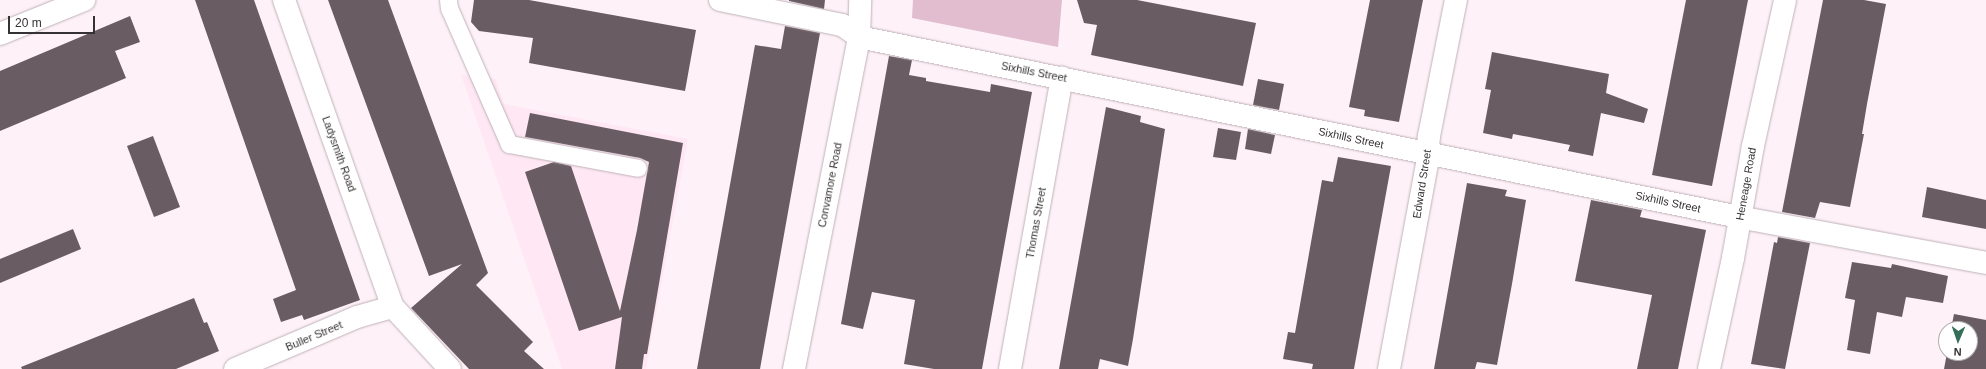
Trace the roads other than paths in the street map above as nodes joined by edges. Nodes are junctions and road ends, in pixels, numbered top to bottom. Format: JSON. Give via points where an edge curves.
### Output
{"nodes":[{"id":1,"x":84,"y":0,"type":"edge"},
{"id":2,"x":284,"y":0,"type":"edge"},
{"id":3,"x":448,"y":0,"type":"edge"},
{"id":4,"x":720,"y":0,"type":"edge"},
{"id":5,"x":860,"y":0,"type":"edge"},
{"id":6,"x":1456,"y":0,"type":"edge"},
{"id":7,"x":1785,"y":0,"type":"edge"},
{"id":8,"x":0,"y":34,"type":"edge"},
{"id":9,"x":859,"y":37,"type":"junction"},
{"id":10,"x":1062,"y":78,"type":"junction"},
{"id":11,"x":1427,"y":154,"type":"junction"},
{"id":12,"x":638,"y":168,"type":"dead end"},
{"id":13,"x":1741,"y":217,"type":"junction"},
{"id":14,"x":1986,"y":264,"type":"edge"},
{"id":15,"x":393,"y":307,"type":"junction"},
{"id":16,"x":235,"y":369,"type":"edge"},
{"id":17,"x":450,"y":369,"type":"edge"},
{"id":18,"x":794,"y":369,"type":"edge"},
{"id":19,"x":1010,"y":369,"type":"edge"},
{"id":20,"x":1389,"y":369,"type":"edge"},
{"id":21,"x":1709,"y":369,"type":"edge"}],
"edges":[{"from":1,"to":8,"type":"street"},
{"from":2,"to":15,"type":"street","name":"Ladysmith Road"},
{"from":3,"to":12,"type":"lane","via":[[449,8],[509,144]]},
{"from":4,"to":9,"type":"street","name":"Sixhills Street","via":[[842,25]]},
{"from":5,"to":9,"type":"street","name":"Convamore Road"},
{"from":6,"to":11,"type":"street","name":"Edward Street"},
{"from":7,"to":13,"type":"street","name":"Heneage Road","via":[[1753,146]]},
{"from":9,"to":10,"type":"street","name":"Sixhills Street"},
{"from":9,"to":18,"type":"street","name":"Convamore Road"},
{"from":10,"to":11,"type":"street","name":"Sixhills Street"},
{"from":10,"to":19,"type":"street","name":"Thomas Street"},
{"from":11,"to":13,"type":"street","name":"Sixhills Street"},
{"from":11,"to":20,"type":"street","name":"Edward Street"},
{"from":13,"to":14,"type":"street","name":"Sixhills Street"},
{"from":13,"to":21,"type":"street","name":"Heneage Road"},
{"from":15,"to":16,"type":"street","name":"Buller Street","via":[[357,317]]},
{"from":15,"to":17,"type":"street"}]}
